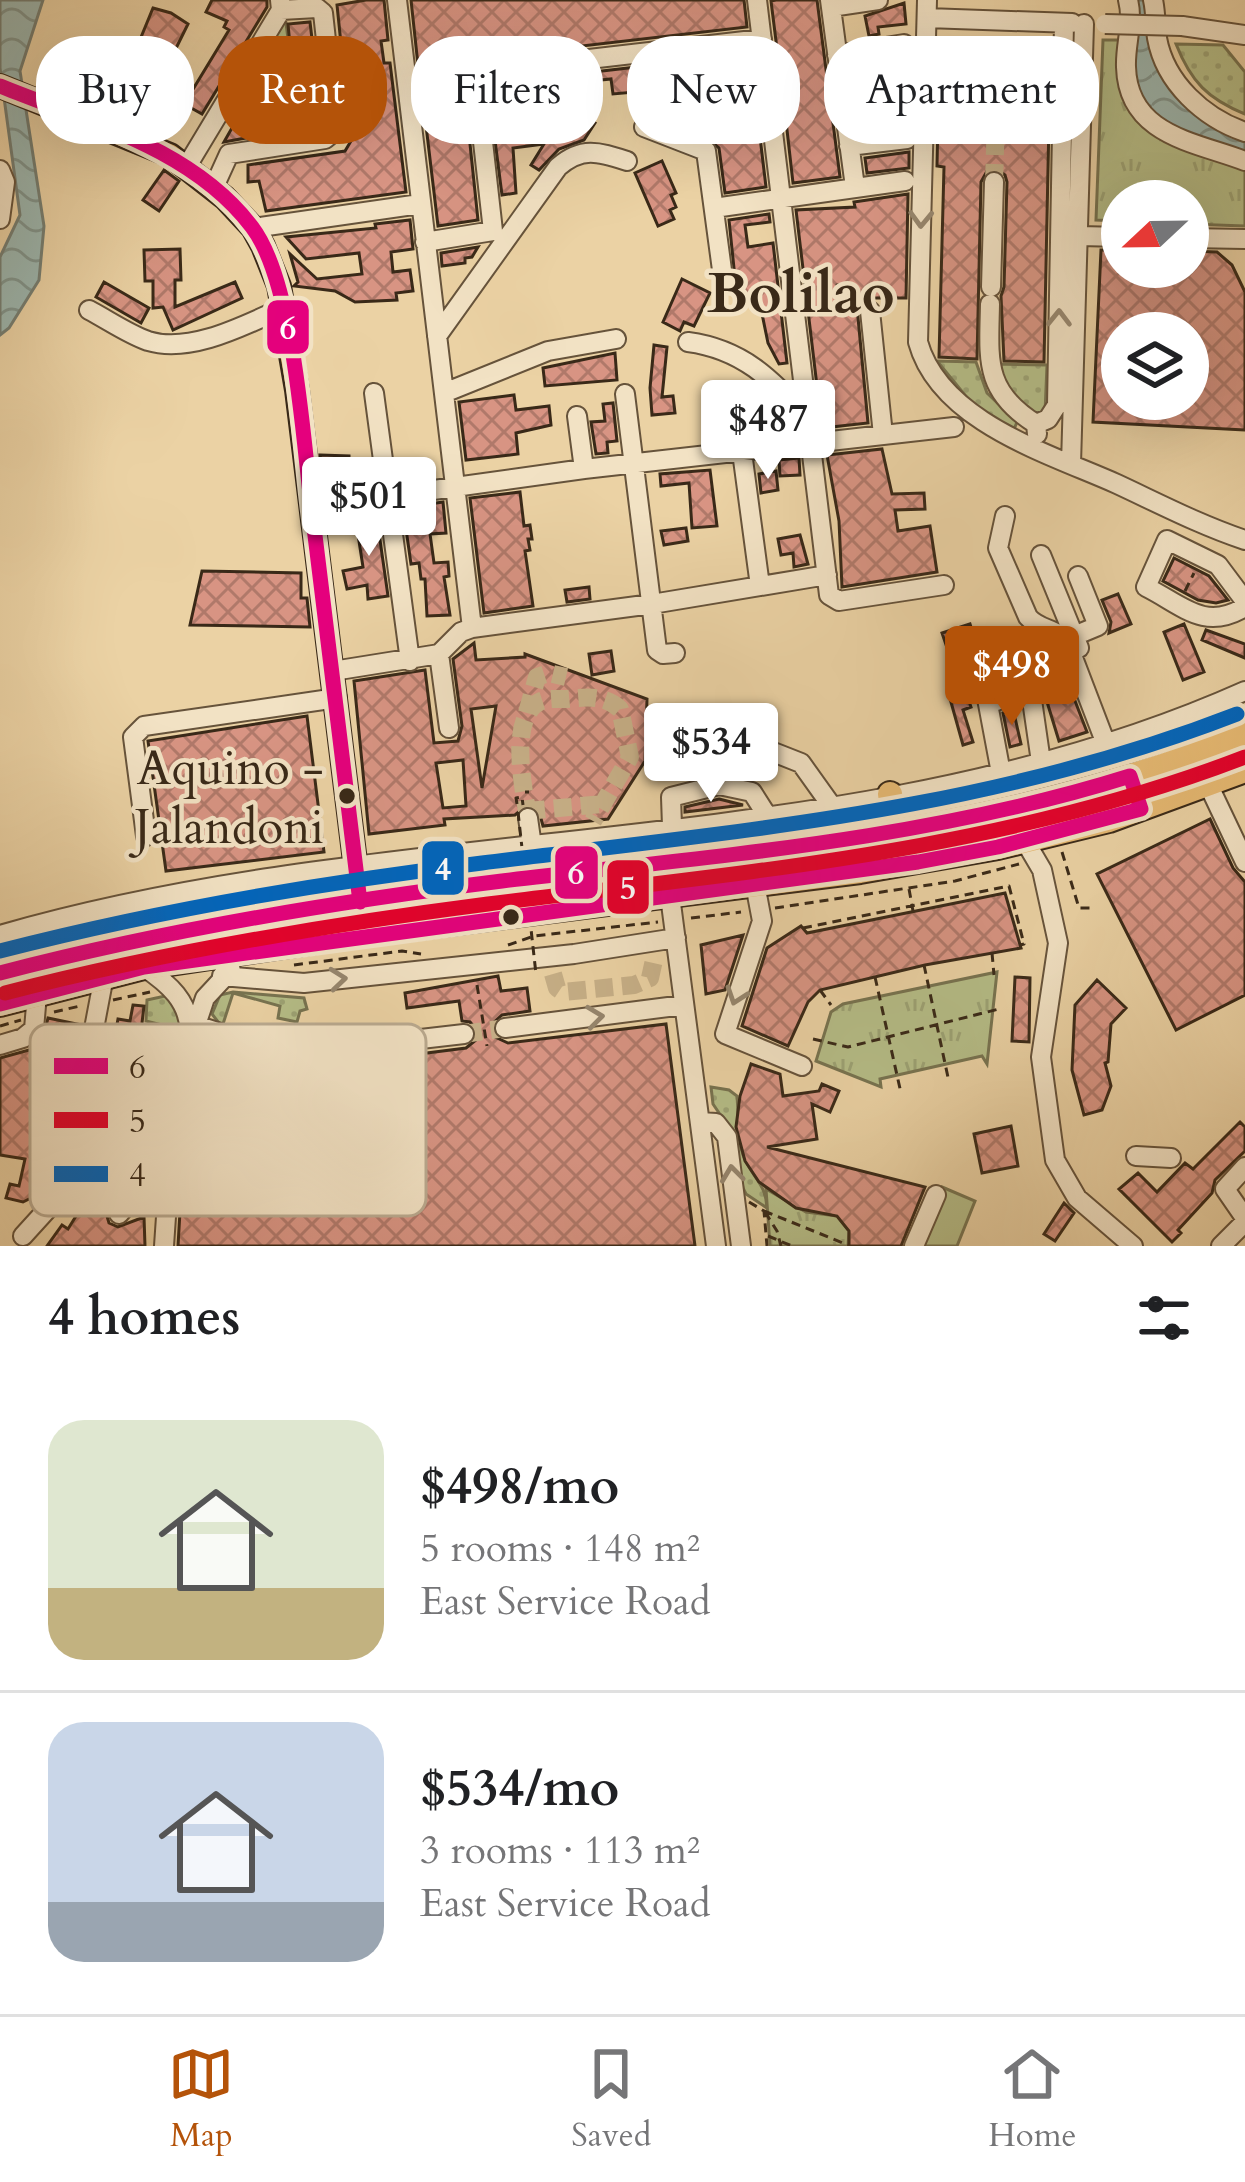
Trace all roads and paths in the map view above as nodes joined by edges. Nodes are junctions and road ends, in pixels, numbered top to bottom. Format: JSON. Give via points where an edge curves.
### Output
{"nodes":[{"id":1,"x":397,"y":0,"type":"edge"},
{"id":2,"x":757,"y":0,"type":"edge"},
{"id":3,"x":878,"y":0,"type":"edge"},
{"id":4,"x":1128,"y":0,"type":"edge"},
{"id":5,"x":1153,"y":0,"type":"edge"},
{"id":6,"x":831,"y":3,"type":"edge"},
{"id":7,"x":280,"y":5,"type":"edge"},
{"id":8,"x":927,"y":9,"type":"edge"},
{"id":9,"x":1074,"y":23,"type":"junction"},
{"id":10,"x":1245,"y":35,"type":"edge"},
{"id":11,"x":762,"y":36,"type":"edge"},
{"id":12,"x":835,"y":36,"type":"edge"},
{"id":13,"x":1070,"y":36,"type":"edge"},
{"id":14,"x":627,"y":55,"type":"edge"},
{"id":15,"x":408,"y":80,"type":"junction"},
{"id":16,"x":0,"y":86,"type":"edge"},
{"id":17,"x":1245,"y":132,"type":"edge"},
{"id":18,"x":484,"y":144,"type":"edge"},
{"id":19,"x":687,"y":144,"type":"edge"},
{"id":20,"x":776,"y":144,"type":"edge"},
{"id":21,"x":866,"y":144,"type":"edge"},
{"id":22,"x":925,"y":144,"type":"edge"},
{"id":23,"x":1063,"y":144,"type":"edge"},
{"id":24,"x":849,"y":146,"type":"joint"},
{"id":25,"x":627,"y":161,"type":"dead end"},
{"id":26,"x":1245,"y":161,"type":"edge"},
{"id":27,"x":187,"y":166,"type":"junction"},
{"id":28,"x":0,"y":170,"type":"edge"},
{"id":29,"x":905,"y":181,"type":"dead end"},
{"id":30,"x":994,"y":182,"type":"tunnel mouth"},
{"id":31,"x":214,"y":187,"type":"junction"},
{"id":32,"x":855,"y":187,"type":"junction"},
{"id":33,"x":783,"y":198,"type":"junction"},
{"id":34,"x":421,"y":203,"type":"junction"},
{"id":35,"x":714,"y":208,"type":"junction"},
{"id":36,"x":0,"y":219,"type":"edge"},
{"id":37,"x":254,"y":228,"type":"junction"},
{"id":38,"x":1080,"y":236,"type":"junction"},
{"id":39,"x":1101,"y":236,"type":"edge"},
{"id":40,"x":1209,"y":238,"type":"edge"},
{"id":41,"x":1245,"y":239,"type":"edge"},
{"id":42,"x":425,"y":242,"type":"junction"},
{"id":43,"x":846,"y":284,"type":"dead end"},
{"id":44,"x":724,"y":285,"type":"dead end"},
{"id":45,"x":793,"y":290,"type":"junction"},
{"id":46,"x":284,"y":308,"type":"junction"},
{"id":47,"x":89,"y":310,"type":"dead end"},
{"id":48,"x":870,"y":311,"type":"dead end"},
{"id":49,"x":437,"y":336,"type":"junction"},
{"id":50,"x":616,"y":339,"type":"dead end"},
{"id":51,"x":688,"y":342,"type":"dead end"},
{"id":52,"x":374,"y":393,"type":"dead end"},
{"id":53,"x":444,"y":393,"type":"junction"},
{"id":54,"x":625,"y":394,"type":"dead end"},
{"id":55,"x":577,"y":416,"type":"dead end"},
{"id":56,"x":807,"y":418,"type":"junction"},
{"id":57,"x":1036,"y":424,"type":"junction"},
{"id":58,"x":954,"y":427,"type":"dead end"},
{"id":59,"x":883,"y":435,"type":"junction"},
{"id":60,"x":809,"y":444,"type":"junction"},
{"id":61,"x":1038,"y":451,"type":"junction"},
{"id":62,"x":742,"y":452,"type":"junction"},
{"id":63,"x":634,"y":464,"type":"junction"},
{"id":64,"x":1072,"y":464,"type":"junction"},
{"id":65,"x":584,"y":469,"type":"junction"},
{"id":66,"x":454,"y":487,"type":"junction"},
{"id":67,"x":387,"y":496,"type":"junction"},
{"id":68,"x":311,"y":507,"type":"junction"},
{"id":69,"x":1005,"y":516,"type":"dead end"},
{"id":70,"x":1193,"y":523,"type":"junction"},
{"id":71,"x":1245,"y":541,"type":"edge"},
{"id":72,"x":1184,"y":546,"type":"junction"},
{"id":73,"x":1041,"y":555,"type":"dead end"},
{"id":74,"x":1201,"y":558,"type":"junction"},
{"id":75,"x":827,"y":575,"type":"junction"},
{"id":76,"x":1078,"y":576,"type":"dead end"},
{"id":77,"x":944,"y":585,"type":"dead end"},
{"id":78,"x":760,"y":586,"type":"junction"},
{"id":79,"x":1245,"y":601,"type":"edge"},
{"id":80,"x":1178,"y":603,"type":"junction"},
{"id":81,"x":652,"y":604,"type":"junction"},
{"id":82,"x":472,"y":628,"type":"junction"},
{"id":83,"x":1074,"y":636,"type":"junction"},
{"id":84,"x":675,"y":653,"type":"dead end"},
{"id":85,"x":439,"y":654,"type":"junction"},
{"id":86,"x":410,"y":662,"type":"junction"},
{"id":87,"x":333,"y":671,"type":"junction"},
{"id":88,"x":983,"y":679,"type":"dead end"},
{"id":89,"x":1245,"y":691,"type":"edge"},
{"id":90,"x":337,"y":698,"type":"junction"},
{"id":91,"x":988,"y":704,"type":"junction"},
{"id":92,"x":449,"y":728,"type":"dead end"},
{"id":93,"x":1245,"y":734,"type":"edge"},
{"id":94,"x":1112,"y":742,"type":"junction"},
{"id":95,"x":707,"y":744,"type":"dead end"},
{"id":96,"x":1041,"y":763,"type":"junction"},
{"id":97,"x":1245,"y":770,"type":"edge"},
{"id":98,"x":1001,"y":773,"type":"junction"},
{"id":99,"x":1130,"y":776,"type":"junction"},
{"id":100,"x":1208,"y":784,"type":"junction"},
{"id":101,"x":890,"y":794,"type":"junction"},
{"id":102,"x":832,"y":805,"type":"junction"},
{"id":103,"x":1141,"y":809,"type":"junction"},
{"id":104,"x":766,"y":814,"type":"junction"},
{"id":105,"x":523,"y":815,"type":"joint"},
{"id":106,"x":672,"y":826,"type":"junction"},
{"id":107,"x":896,"y":830,"type":"junction"},
{"id":108,"x":146,"y":836,"type":"dead end"},
{"id":109,"x":1024,"y":841,"type":"junction"},
{"id":110,"x":532,"y":846,"type":"junction"},
{"id":111,"x":1062,"y":852,"type":"dead end"},
{"id":112,"x":1245,"y":862,"type":"edge"},
{"id":113,"x":356,"y":863,"type":"junction"},
{"id":114,"x":755,"y":884,"type":"junction"},
{"id":115,"x":909,"y":889,"type":"dead end"},
{"id":116,"x":360,"y":902,"type":"junction"},
{"id":117,"x":913,"y":908,"type":"junction"},
{"id":118,"x":1091,"y":908,"type":"dead end"},
{"id":119,"x":803,"y":928,"type":"dead end"},
{"id":120,"x":665,"y":931,"type":"junction"},
{"id":121,"x":0,"y":934,"type":"edge"},
{"id":122,"x":1020,"y":945,"type":"dead end"},
{"id":123,"x":502,"y":946,"type":"dead end"},
{"id":124,"x":266,"y":950,"type":"junction"},
{"id":125,"x":992,"y":953,"type":"dead end"},
{"id":126,"x":426,"y":954,"type":"dead end"},
{"id":127,"x":294,"y":965,"type":"dead end"},
{"id":128,"x":925,"y":965,"type":"dead end"},
{"id":129,"x":144,"y":967,"type":"junction"},
{"id":130,"x":544,"y":969,"type":"junction"},
{"id":131,"x":0,"y":974,"type":"edge"},
{"id":132,"x":994,"y":975,"type":"dead end"},
{"id":133,"x":222,"y":976,"type":"junction"},
{"id":134,"x":875,"y":976,"type":"dead end"},
{"id":135,"x":477,"y":985,"type":"dead end"},
{"id":136,"x":172,"y":988,"type":"junction"},
{"id":137,"x":103,"y":989,"type":"junction"},
{"id":138,"x":820,"y":990,"type":"dead end"},
{"id":139,"x":0,"y":1004,"type":"edge"},
{"id":140,"x":37,"y":1005,"type":"junction"},
{"id":141,"x":684,"y":1005,"type":"junction"},
{"id":142,"x":832,"y":1005,"type":"dead end"},
{"id":143,"x":999,"y":1010,"type":"dead end"},
{"id":144,"x":35,"y":1024,"type":"edge"},
{"id":145,"x":96,"y":1024,"type":"edge"},
{"id":146,"x":190,"y":1024,"type":"edge"},
{"id":147,"x":196,"y":1024,"type":"edge"},
{"id":148,"x":937,"y":1024,"type":"junction"},
{"id":149,"x":0,"y":1026,"type":"edge"},
{"id":150,"x":505,"y":1028,"type":"tunnel mouth"},
{"id":151,"x":30,"y":1032,"type":"edge"},
{"id":152,"x":464,"y":1034,"type":"tunnel mouth"},
{"id":153,"x":888,"y":1035,"type":"junction"},
{"id":154,"x":426,"y":1039,"type":"edge"},
{"id":155,"x":813,"y":1039,"type":"dead end"},
{"id":156,"x":0,"y":1045,"type":"edge"},
{"id":157,"x":487,"y":1046,"type":"dead end"},
{"id":158,"x":802,"y":1066,"type":"dead end"},
{"id":159,"x":949,"y":1082,"type":"dead end"},
{"id":160,"x":901,"y":1093,"type":"dead end"},
{"id":161,"x":700,"y":1122,"type":"junction"},
{"id":162,"x":1136,"y":1156,"type":"dead end"},
{"id":163,"x":1171,"y":1158,"type":"dead end"},
{"id":164,"x":1245,"y":1168,"type":"edge"},
{"id":165,"x":734,"y":1190,"type":"junction"},
{"id":166,"x":936,"y":1195,"type":"dead end"},
{"id":167,"x":764,"y":1211,"type":"junction"},
{"id":168,"x":41,"y":1216,"type":"edge"},
{"id":169,"x":157,"y":1216,"type":"edge"},
{"id":170,"x":161,"y":1216,"type":"edge"},
{"id":171,"x":1245,"y":1220,"type":"edge"},
{"id":172,"x":23,"y":1236,"type":"dead end"},
{"id":173,"x":766,"y":1236,"type":"junction"},
{"id":174,"x":781,"y":1244,"type":"edge"},
{"id":175,"x":848,"y":1245,"type":"edge"},
{"id":176,"x":153,"y":1246,"type":"edge"},
{"id":177,"x":164,"y":1246,"type":"edge"},
{"id":178,"x":716,"y":1246,"type":"edge"},
{"id":179,"x":741,"y":1246,"type":"edge"},
{"id":180,"x":767,"y":1246,"type":"edge"},
{"id":181,"x":792,"y":1246,"type":"edge"},
{"id":182,"x":914,"y":1246,"type":"edge"},
{"id":183,"x":1133,"y":1246,"type":"edge"},
{"id":184,"x":1221,"y":1246,"type":"edge"}],
"edges":[{"from":1,"to":15,"type":"street"},
{"from":2,"to":11,"type":"street"},
{"from":3,"to":6,"type":"street"},
{"from":4,"to":26,"type":"street","via":[[1126,68],[1145,116],[1172,139]]},
{"from":5,"to":17,"type":"street","via":[[1160,52],[1175,80],[1197,106]]},
{"from":6,"to":12,"type":"street"},
{"from":7,"to":27,"type":"street"},
{"from":7,"to":31,"type":"street","via":[[323,13],[336,130],[326,139],[229,154]]},
{"from":8,"to":9,"type":"street"},
{"from":9,"to":10,"type":"street","bridge":true},
{"from":9,"to":13,"type":"street"},
{"from":9,"to":38,"type":"street"},
{"from":14,"to":15,"type":"street"},
{"from":15,"to":34,"type":"street"},
{"from":16,"to":27,"type":"main road"},
{"from":18,"to":42,"type":"street","via":[[493,231]]},
{"from":19,"to":35,"type":"street","via":[[706,151]]},
{"from":20,"to":33,"type":"street"},
{"from":21,"to":24,"type":"street"},
{"from":22,"to":61,"type":"street","one_way":true,"via":[[919,348],[965,407]]},
{"from":57,"to":23,"type":"street","one_way":true,"via":[[1057,405]]},
{"from":24,"to":32,"type":"street"},
{"from":25,"to":49,"type":"street","via":[[594,150],[557,167]]},
{"from":27,"to":31,"type":"main road"},
{"from":28,"to":36,"type":"street"},
{"from":29,"to":32,"type":"street"},
{"from":30,"to":57,"type":"street","via":[[989,370]]},
{"from":31,"to":37,"type":"main road"},
{"from":32,"to":33,"type":"street"},
{"from":33,"to":35,"type":"street"},
{"from":33,"to":45,"type":"street"},
{"from":34,"to":37,"type":"street"},
{"from":34,"to":42,"type":"street"},
{"from":35,"to":44,"type":"street"},
{"from":37,"to":46,"type":"main road"},
{"from":38,"to":39,"type":"street"},
{"from":38,"to":64,"type":"street"},
{"from":40,"to":41,"type":"street"},
{"from":42,"to":49,"type":"street"},
{"from":43,"to":45,"type":"path"},
{"from":45,"to":56,"type":"street"},
{"from":46,"to":47,"type":"street","via":[[172,344],[145,340]]},
{"from":46,"to":68,"type":"main road"},
{"from":48,"to":59,"type":"street"},
{"from":49,"to":53,"type":"street"},
{"from":50,"to":53,"type":"street","via":[[548,351]]},
{"from":51,"to":56,"type":"street","via":[[716,345],[762,370]]},
{"from":52,"to":67,"type":"street"},
{"from":53,"to":66,"type":"street"},
{"from":54,"to":63,"type":"street"},
{"from":55,"to":65,"type":"street"},
{"from":56,"to":60,"type":"street"},
{"from":57,"to":61,"type":"street"},
{"from":58,"to":59,"type":"street"},
{"from":59,"to":60,"type":"street"},
{"from":60,"to":62,"type":"street"},
{"from":60,"to":75,"type":"street"},
{"from":61,"to":64,"type":"street"},
{"from":62,"to":63,"type":"street"},
{"from":62,"to":78,"type":"street"},
{"from":63,"to":65,"type":"street"},
{"from":63,"to":81,"type":"street"},
{"from":64,"to":70,"type":"street"},
{"from":65,"to":66,"type":"street"},
{"from":66,"to":67,"type":"street"},
{"from":66,"to":82,"type":"street"},
{"from":67,"to":68,"type":"street"},
{"from":67,"to":86,"type":"street"},
{"from":68,"to":87,"type":"main road"},
{"from":69,"to":94,"type":"street","via":[[998,548],[1028,617],[1067,642]]},
{"from":70,"to":71,"type":"street"},
{"from":70,"to":72,"type":"street"},
{"from":72,"to":74,"type":"street"},
{"from":72,"to":80,"type":"street","via":[[1167,539],[1146,587]]},
{"from":73,"to":83,"type":"street"},
{"from":74,"to":79,"type":"street","via":[[1218,565]]},
{"from":74,"to":80,"type":"path"},
{"from":75,"to":77,"type":"street","via":[[838,601]]},
{"from":75,"to":78,"type":"street"},
{"from":76,"to":83,"type":"street","via":[[1098,626]]},
{"from":78,"to":81,"type":"street"},
{"from":79,"to":80,"type":"street","via":[[1215,620]]},
{"from":81,"to":82,"type":"street"},
{"from":81,"to":84,"type":"street","via":[[657,650]]},
{"from":82,"to":85,"type":"street"},
{"from":83,"to":94,"type":"street"},
{"from":85,"to":86,"type":"street"},
{"from":85,"to":92,"type":"street"},
{"from":86,"to":87,"type":"street"},
{"from":87,"to":90,"type":"main road"},
{"from":88,"to":91,"type":"street"},
{"from":89,"to":94,"type":"street"},
{"from":90,"to":108,"type":"street","via":[[136,730]]},
{"from":90,"to":113,"type":"main road"},
{"from":91,"to":96,"type":"street","via":[[1021,692],[1029,697]]},
{"from":91,"to":98,"type":"street"},
{"from":93,"to":99,"type":"highway"},
{"from":94,"to":96,"type":"street"},
{"from":95,"to":102,"type":"street","via":[[801,763]]},
{"from":96,"to":98,"type":"street"},
{"from":97,"to":100,"type":"highway"},
{"from":98,"to":101,"type":"street"},
{"from":99,"to":103,"type":"highway"},
{"from":99,"to":107,"type":"highway","via":[[997,814]]},
{"from":100,"to":103,"type":"highway"},
{"from":100,"to":112,"type":"street"},
{"from":101,"to":102,"type":"street"},
{"from":101,"to":107,"type":"highway"},
{"from":102,"to":104,"type":"street"},
{"from":103,"to":109,"type":"highway"},
{"from":104,"to":106,"type":"street"},
{"from":104,"to":106,"type":"street","via":[[752,792],[719,784],[671,797]]},
{"from":105,"to":110,"type":"street"},
{"from":105,"to":130,"type":"path","bridge":true},
{"from":106,"to":110,"type":"street","via":[[591,830]]},
{"from":107,"to":116,"type":"highway"},
{"from":109,"to":114,"type":"highway"},
{"from":109,"to":183,"type":"street","via":[[1042,870],[1058,944],[1041,1058],[1055,1160],[1077,1198]]},
{"from":110,"to":113,"type":"street"},
{"from":111,"to":118,"type":"path","via":[[1079,908]]},
{"from":113,"to":116,"type":"main road"},
{"from":113,"to":121,"type":"street"},
{"from":114,"to":120,"type":"highway"},
{"from":114,"to":158,"type":"street","one_way":true,"via":[[761,921],[724,1034]]},
{"from":115,"to":117,"type":"path"},
{"from":116,"to":131,"type":"highway","via":[[128,941]]},
{"from":117,"to":119,"type":"path"},
{"from":117,"to":122,"type":"path","via":[[1009,886]]},
{"from":120,"to":123,"type":"path","via":[[534,936]]},
{"from":120,"to":124,"type":"highway"},
{"from":120,"to":130,"type":"street"},
{"from":120,"to":141,"type":"street"},
{"from":124,"to":129,"type":"highway"},
{"from":124,"to":133,"type":"street"},
{"from":125,"to":132,"type":"path"},
{"from":126,"to":127,"type":"path"},
{"from":128,"to":148,"type":"path"},
{"from":129,"to":136,"type":"street"},
{"from":129,"to":137,"type":"highway"},
{"from":133,"to":130,"type":"street","one_way":true,"via":[[304,983]]},
{"from":133,"to":147,"type":"street"},
{"from":134,"to":153,"type":"path"},
{"from":135,"to":157,"type":"path"},
{"from":136,"to":137,"type":"path"},
{"from":136,"to":146,"type":"street"},
{"from":137,"to":140,"type":"highway"},
{"from":137,"to":140,"type":"path"},
{"from":137,"to":145,"type":"street"},
{"from":138,"to":142,"type":"path"},
{"from":139,"to":140,"type":"highway"},
{"from":140,"to":144,"type":"street"},
{"from":140,"to":149,"type":"path"},
{"from":150,"to":141,"type":"street","one_way":true},
{"from":141,"to":161,"type":"street"},
{"from":143,"to":148,"type":"path"},
{"from":148,"to":153,"type":"path"},
{"from":148,"to":159,"type":"path"},
{"from":151,"to":156,"type":"street"},
{"from":152,"to":154,"type":"street"},
{"from":153,"to":155,"type":"path","via":[[848,1047]]},
{"from":153,"to":160,"type":"path"},
{"from":165,"to":161,"type":"street","one_way":true,"via":[[727,1137],[716,1123]]},
{"from":161,"to":178,"type":"street"},
{"from":162,"to":163,"type":"street"},
{"from":164,"to":171,"type":"street","via":[[1225,1189]]},
{"from":165,"to":167,"type":"path"},
{"from":165,"to":179,"type":"street"},
{"from":166,"to":182,"type":"street"},
{"from":167,"to":173,"type":"path"},
{"from":167,"to":174,"type":"path"},
{"from":167,"to":175,"type":"path"},
{"from":168,"to":172,"type":"street"},
{"from":169,"to":176,"type":"street"},
{"from":170,"to":177,"type":"street"},
{"from":171,"to":184,"type":"street"},
{"from":173,"to":174,"type":"path"},
{"from":173,"to":180,"type":"path"},
{"from":174,"to":181,"type":"path"}]}
